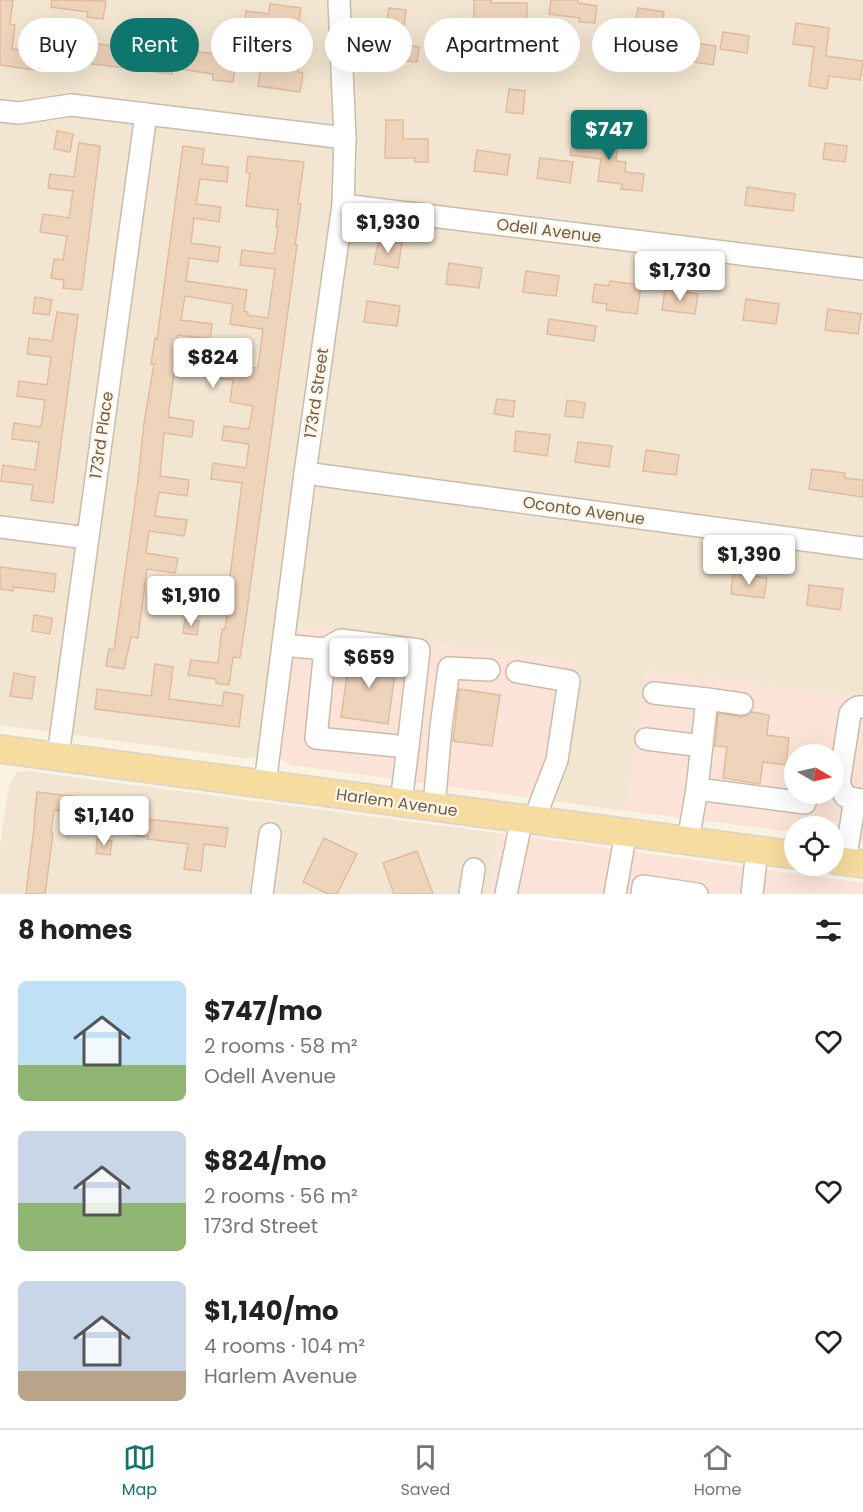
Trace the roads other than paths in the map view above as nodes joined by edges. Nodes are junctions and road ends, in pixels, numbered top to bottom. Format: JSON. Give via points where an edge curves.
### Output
{"nodes":[{"id":1,"x":339,"y":0,"type":"edge"},
{"id":2,"x":0,"y":111,"type":"edge"},
{"id":3,"x":146,"y":114,"type":"junction"},
{"id":4,"x":345,"y":138,"type":"junction"},
{"id":5,"x":343,"y":204,"type":"junction"},
{"id":6,"x":863,"y":269,"type":"edge"},
{"id":7,"x":304,"y":473,"type":"junction"},
{"id":8,"x":0,"y":527,"type":"edge"},
{"id":9,"x":87,"y":538,"type":"junction"},
{"id":10,"x":863,"y":548,"type":"edge"},
{"id":11,"x":283,"y":645,"type":"junction"},
{"id":12,"x":325,"y":649,"type":"junction"},
{"id":13,"x":489,"y":670,"type":"dead end"},
{"id":14,"x":517,"y":672,"type":"dead end"},
{"id":15,"x":654,"y":693,"type":"dead end"},
{"id":16,"x":707,"y":699,"type":"junction"},
{"id":17,"x":742,"y":704,"type":"dead end"},
{"id":18,"x":863,"y":707,"type":"edge"},
{"id":19,"x":863,"y":717,"type":"edge"},
{"id":20,"x":646,"y":738,"type":"dead end"},
{"id":21,"x":702,"y":746,"type":"junction"},
{"id":22,"x":408,"y":747,"type":"junction"},
{"id":23,"x":0,"y":753,"type":"edge"},
{"id":24,"x":58,"y":756,"type":"junction"},
{"id":25,"x":265,"y":784,"type":"junction"},
{"id":26,"x":697,"y":789,"type":"junction"},
{"id":27,"x":854,"y":798,"type":"edge"},
{"id":28,"x":784,"y":800,"type":"edge"},
{"id":29,"x":401,"y":802,"type":"junction"},
{"id":30,"x":434,"y":807,"type":"junction"},
{"id":31,"x":528,"y":819,"type":"junction"},
{"id":32,"x":626,"y":832,"type":"junction"},
{"id":33,"x":270,"y":834,"type":"dead end"},
{"id":34,"x":688,"y":841,"type":"junction"},
{"id":35,"x":758,"y":850,"type":"junction"},
{"id":36,"x":784,"y":854,"type":"edge"},
{"id":37,"x":847,"y":862,"type":"edge"},
{"id":38,"x":474,"y":869,"type":"dead end"},
{"id":39,"x":642,"y":890,"type":"edge"},
{"id":40,"x":262,"y":894,"type":"edge"},
{"id":41,"x":470,"y":894,"type":"edge"},
{"id":42,"x":506,"y":894,"type":"edge"},
{"id":43,"x":615,"y":894,"type":"edge"},
{"id":44,"x":697,"y":894,"type":"edge"},
{"id":45,"x":752,"y":894,"type":"edge"}],
"edges":[{"from":1,"to":4,"type":"street","name":"173rd Street"},
{"from":2,"to":3,"type":"street","via":[[19,113],[71,105]]},
{"from":3,"to":4,"type":"street"},
{"from":3,"to":9,"type":"street","name":"173rd Place"},
{"from":4,"to":5,"type":"street","name":"173rd Street"},
{"from":5,"to":6,"type":"street","name":"Odell Avenue"},
{"from":5,"to":7,"type":"street","name":"173rd Street"},
{"from":7,"to":10,"type":"street","name":"Oconto Avenue"},
{"from":7,"to":11,"type":"street","name":"173rd Street"},
{"from":8,"to":9,"type":"street"},
{"from":9,"to":24,"type":"street","name":"173rd Place"},
{"from":11,"to":12,"type":"street"},
{"from":11,"to":25,"type":"street","name":"173rd Street"},
{"from":12,"to":22,"type":"street","via":[[316,738]]},
{"from":12,"to":22,"type":"street","via":[[341,640],[418,650]]},
{"from":13,"to":30,"type":"street","via":[[449,668]]},
{"from":14,"to":31,"type":"street","via":[[569,681],[557,760]]},
{"from":15,"to":16,"type":"street"},
{"from":16,"to":17,"type":"street"},
{"from":16,"to":21,"type":"street"},
{"from":18,"to":27,"type":"street","via":[[858,706],[850,714],[839,784]]},
{"from":19,"to":27,"type":"street","via":[[856,723]]},
{"from":20,"to":21,"type":"street"},
{"from":21,"to":26,"type":"street"},
{"from":22,"to":29,"type":"street"},
{"from":23,"to":24,"type":"main road","name":"Harlem Avenue"},
{"from":24,"to":25,"type":"main road","name":"Harlem Avenue"},
{"from":25,"to":29,"type":"main road","name":"Harlem Avenue"},
{"from":26,"to":28,"type":"street"},
{"from":26,"to":34,"type":"street"},
{"from":27,"to":37,"type":"street"},
{"from":29,"to":30,"type":"main road","name":"Harlem Avenue"},
{"from":30,"to":31,"type":"main road","name":"Harlem Avenue"},
{"from":31,"to":32,"type":"main road","name":"Harlem Avenue"},
{"from":31,"to":42,"type":"street"},
{"from":32,"to":34,"type":"main road","name":"Harlem Avenue"},
{"from":32,"to":43,"type":"street"},
{"from":33,"to":40,"type":"street"},
{"from":34,"to":35,"type":"main road","name":"Harlem Avenue"},
{"from":35,"to":36,"type":"main road","name":"Harlem Avenue"},
{"from":35,"to":45,"type":"street"},
{"from":38,"to":41,"type":"street"},
{"from":39,"to":44,"type":"street"}]}
